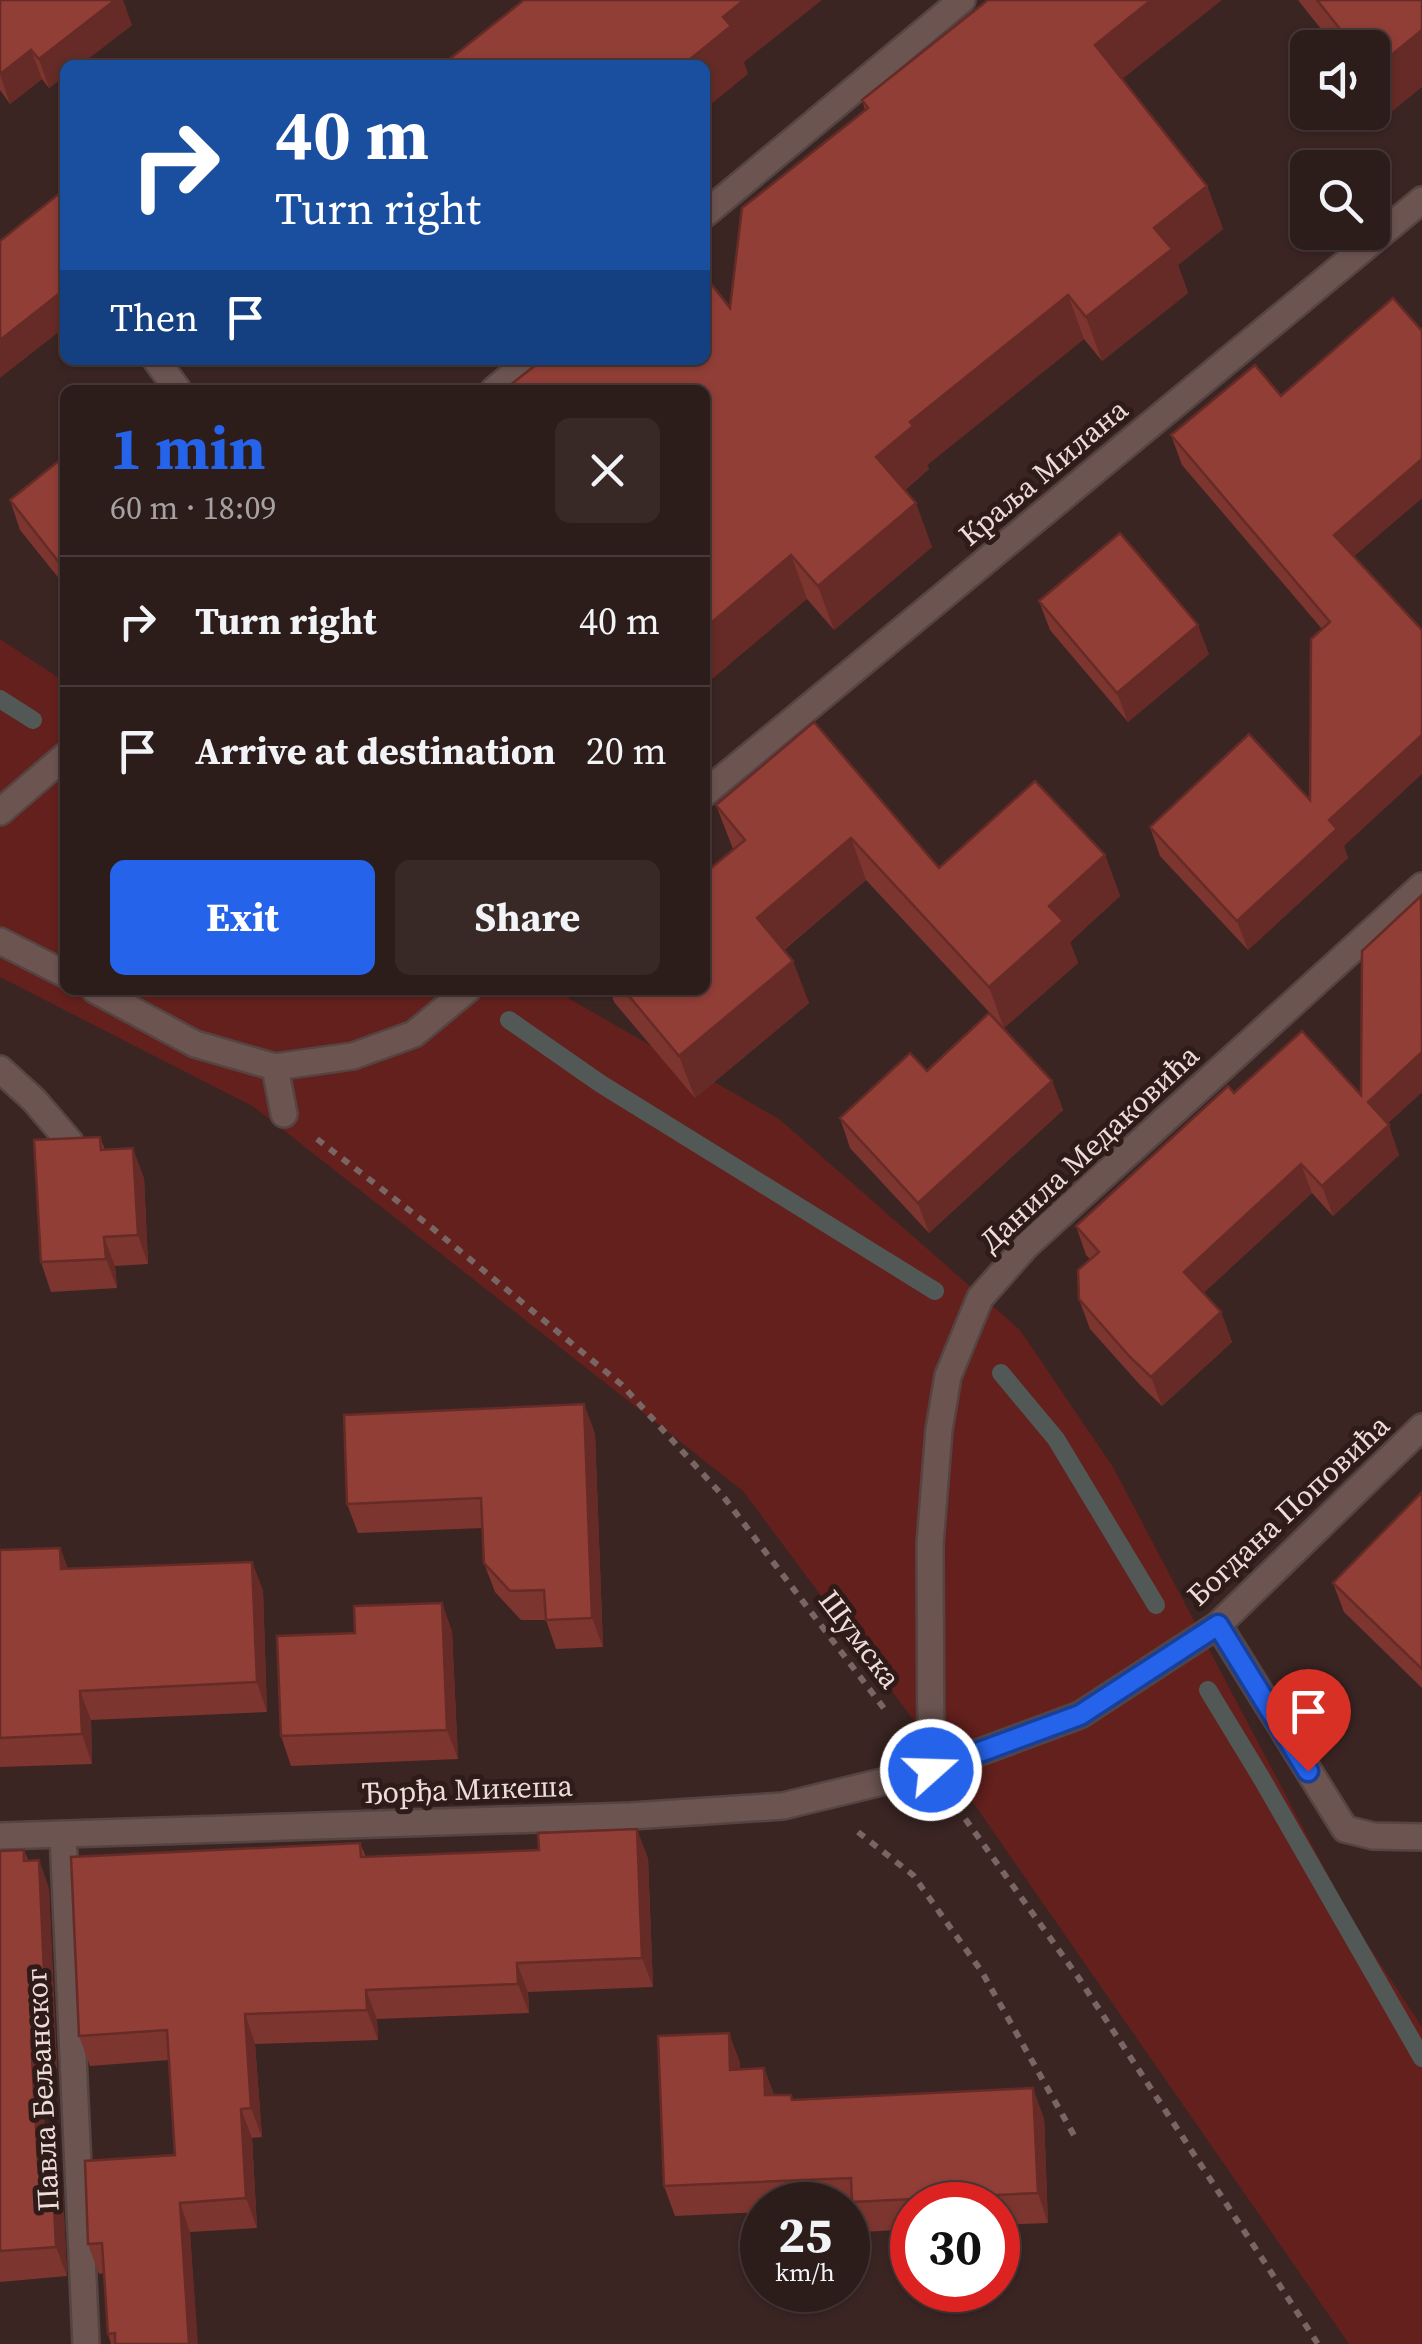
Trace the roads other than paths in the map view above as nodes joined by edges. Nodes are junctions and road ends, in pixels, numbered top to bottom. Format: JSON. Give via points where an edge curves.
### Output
{"nodes":[{"id":1,"x":962,"y":0,"type":"edge"},
{"id":2,"x":1422,"y":200,"type":"edge"},
{"id":3,"x":710,"y":210,"type":"edge"},
{"id":4,"x":524,"y":365,"type":"edge"},
{"id":5,"x":500,"y":385,"type":"edge"},
{"id":6,"x":60,"y":760,"type":"edge"},
{"id":7,"x":710,"y":790,"type":"edge"},
{"id":8,"x":0,"y":812,"type":"edge"},
{"id":9,"x":1422,"y":886,"type":"edge"},
{"id":10,"x":0,"y":941,"type":"edge"},
{"id":11,"x":60,"y":971,"type":"edge"},
{"id":12,"x":104,"y":995,"type":"edge"},
{"id":13,"x":461,"y":995,"type":"edge"},
{"id":14,"x":275,"y":1067,"type":"junction"},
{"id":15,"x":0,"y":1068,"type":"edge"},
{"id":16,"x":284,"y":1114,"type":"road end"},
{"id":17,"x":70,"y":1142,"type":"edge"},
{"id":18,"x":1422,"y":1428,"type":"edge"},
{"id":19,"x":1218,"y":1625,"type":"junction"},
{"id":20,"x":931,"y":1770,"type":"junction"},
{"id":21,"x":63,"y":1834,"type":"junction"},
{"id":22,"x":0,"y":1836,"type":"edge"},
{"id":23,"x":1422,"y":1837,"type":"edge"},
{"id":24,"x":86,"y":2344,"type":"edge"}],
"edges":[{"from":1,"to":3,"type":"street"},
{"from":2,"to":7,"type":"street","name":"Краља Милана"},
{"from":4,"to":5,"type":"street"},
{"from":6,"to":8,"type":"street"},
{"from":9,"to":20,"type":"street","name":"Данила Медаковића","via":[[1026,1246],[980,1298],[948,1376],[939,1430],[930,1544]]},
{"from":10,"to":11,"type":"street"},
{"from":12,"to":14,"type":"street","via":[[194,1044]]},
{"from":13,"to":14,"type":"street","via":[[414,1034],[353,1056]]},
{"from":14,"to":16,"type":"street"},
{"from":15,"to":17,"type":"street"},
{"from":18,"to":19,"type":"street","name":"Богдана Поповића"},
{"from":19,"to":20,"type":"street","name":"Богдана Поповића","via":[[1080,1715]]},
{"from":19,"to":23,"type":"street","via":[[1345,1829]]},
{"from":20,"to":21,"type":"street","name":"Ђорђа Микеша","via":[[783,1806]]},
{"from":21,"to":22,"type":"street","name":"Ђорђа Микеша"},
{"from":21,"to":24,"type":"street","name":"Павла Бељанског"}]}
